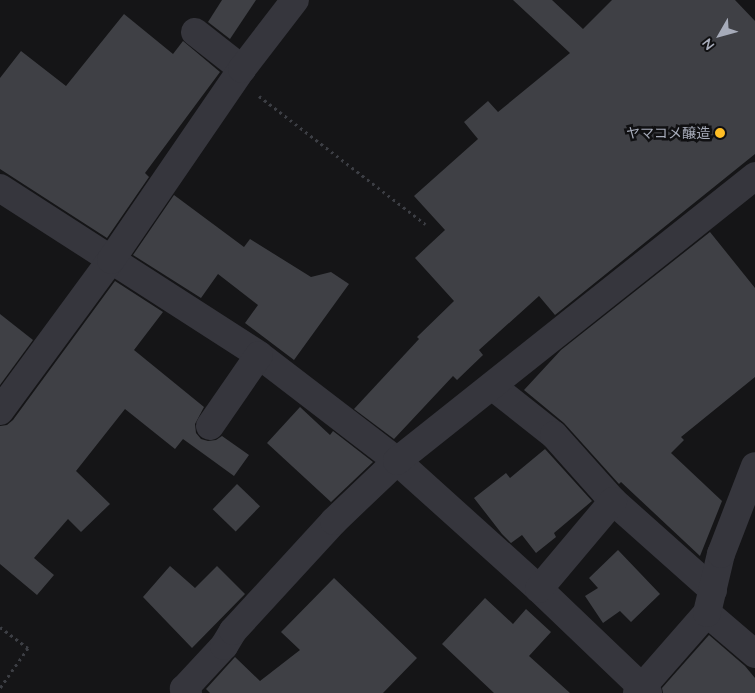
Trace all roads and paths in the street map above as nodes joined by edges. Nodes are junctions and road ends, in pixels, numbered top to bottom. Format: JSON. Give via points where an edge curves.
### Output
{"nodes":[{"id":1,"x":295,"y":0,"type":"edge"},
{"id":2,"x":195,"y":32,"type":"dead end"},
{"id":3,"x":239,"y":73,"type":"junction"},
{"id":4,"x":755,"y":176,"type":"edge"},
{"id":5,"x":0,"y":188,"type":"edge"},
{"id":6,"x":425,"y":224,"type":"dead end"},
{"id":7,"x":111,"y":260,"type":"junction"},
{"id":8,"x":259,"y":355,"type":"junction"},
{"id":9,"x":492,"y":386,"type":"junction"},
{"id":10,"x":0,"y":412,"type":"edge"},
{"id":11,"x":210,"y":426,"type":"dead end"},
{"id":12,"x":397,"y":461,"type":"junction"},
{"id":13,"x":755,"y":466,"type":"edge"},
{"id":14,"x":613,"y":501,"type":"junction"},
{"id":15,"x":538,"y":589,"type":"junction"},
{"id":16,"x":710,"y":601,"type":"junction"},
{"id":17,"x":0,"y":628,"type":"edge"},
{"id":18,"x":755,"y":654,"type":"edge"},
{"id":19,"x":0,"y":688,"type":"edge"},
{"id":20,"x":642,"y":691,"type":"edge"},
{"id":21,"x":188,"y":693,"type":"edge"}],
"edges":[{"from":1,"to":3,"type":"street"},
{"from":2,"to":3,"type":"street"},
{"from":3,"to":6,"type":"path"},
{"from":3,"to":7,"type":"street"},
{"from":4,"to":9,"type":"street"},
{"from":5,"to":7,"type":"street"},
{"from":7,"to":8,"type":"street"},
{"from":7,"to":10,"type":"street"},
{"from":8,"to":11,"type":"street"},
{"from":8,"to":12,"type":"street"},
{"from":9,"to":12,"type":"street"},
{"from":9,"to":14,"type":"street","via":[[554,435]]},
{"from":12,"to":15,"type":"street"},
{"from":12,"to":21,"type":"street","via":[[334,521],[233,631],[224,646],[184,689]]},
{"from":13,"to":16,"type":"street","via":[[721,554]]},
{"from":14,"to":15,"type":"street"},
{"from":14,"to":16,"type":"street"},
{"from":15,"to":20,"type":"street"},
{"from":16,"to":18,"type":"street"},
{"from":16,"to":20,"type":"street"},
{"from":17,"to":19,"type":"path","via":[[28,648]]}]}
